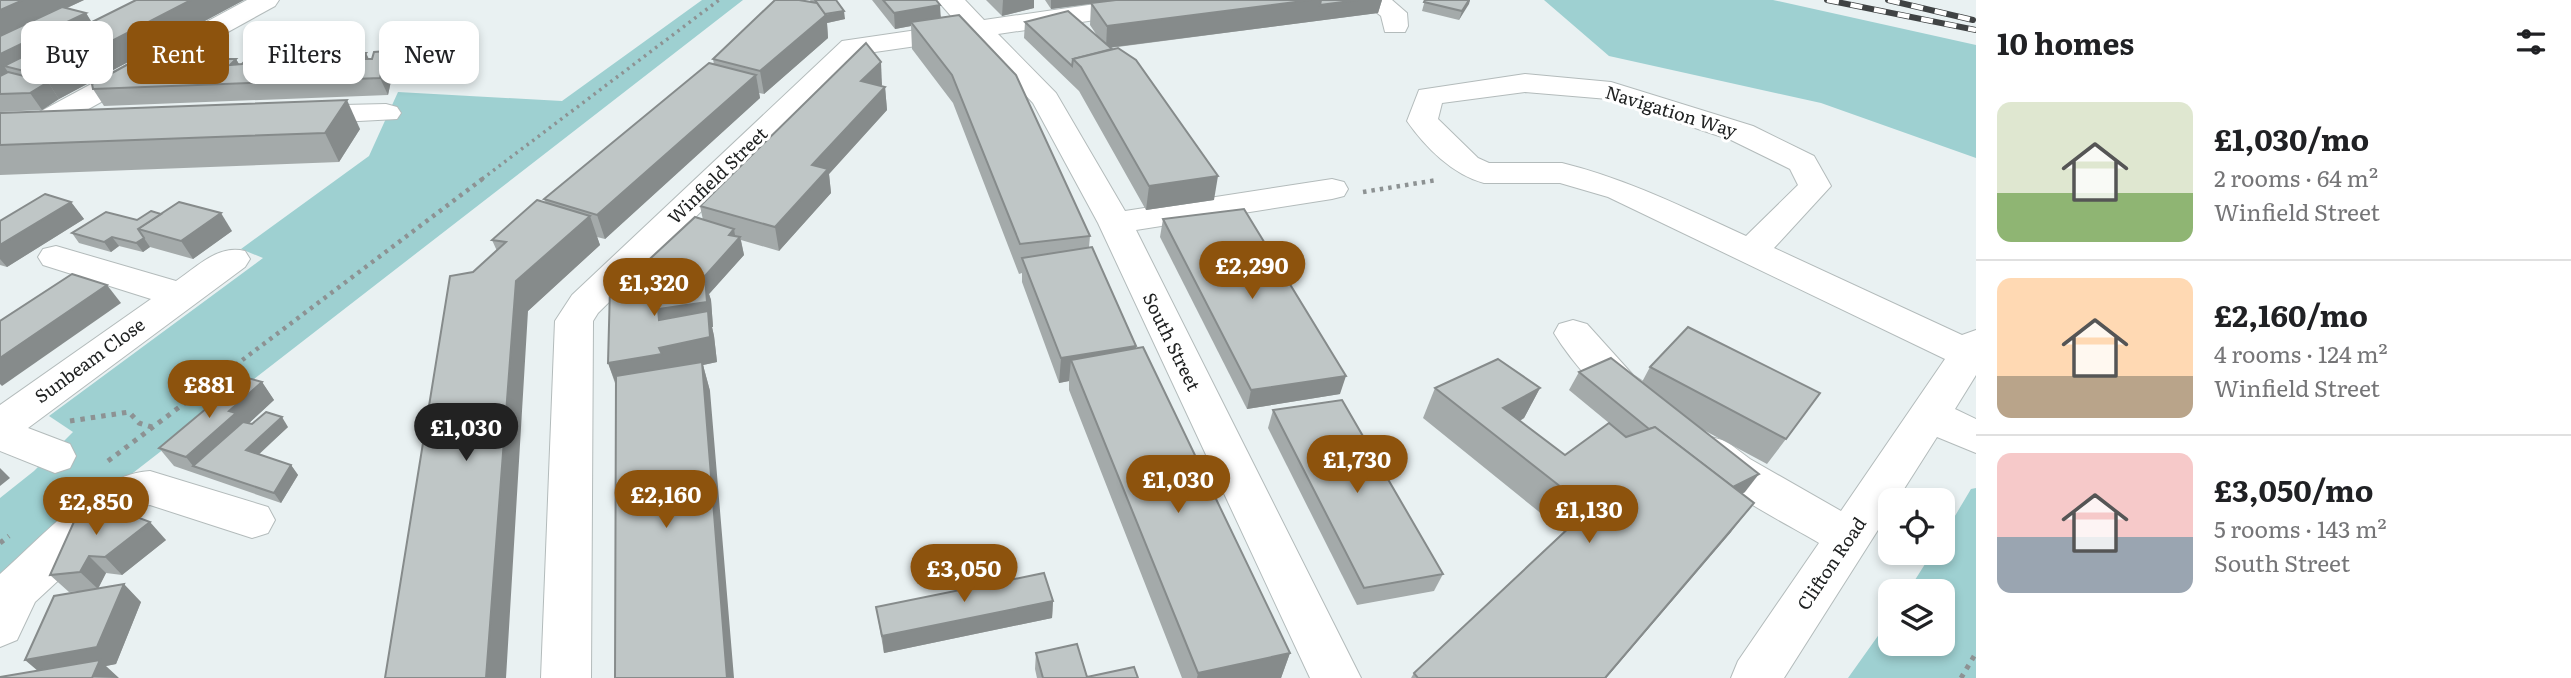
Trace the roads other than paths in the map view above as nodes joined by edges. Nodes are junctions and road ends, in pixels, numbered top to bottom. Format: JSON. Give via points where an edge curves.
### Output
{"nodes":[{"id":1,"x":266,"y":0,"type":"edge"},
{"id":2,"x":1178,"y":0,"type":"edge"},
{"id":3,"x":1374,"y":0,"type":"edge"},
{"id":4,"x":962,"y":14,"type":"edge"},
{"id":5,"x":1395,"y":26,"type":"dead end"},
{"id":6,"x":386,"y":113,"type":"dead end"},
{"id":7,"x":276,"y":116,"type":"edge"},
{"id":8,"x":111,"y":120,"type":"edge"},
{"id":9,"x":11,"y":122,"type":"edge"},
{"id":10,"x":43,"y":122,"type":"junction"},
{"id":11,"x":1332,"y":189,"type":"dead end"},
{"id":12,"x":1115,"y":223,"type":"junction"},
{"id":13,"x":1751,"y":251,"type":"junction"},
{"id":14,"x":56,"y":257,"type":"dead end"},
{"id":15,"x":233,"y":258,"type":"dead end"},
{"id":16,"x":180,"y":295,"type":"junction"},
{"id":17,"x":1573,"y":333,"type":"dead end"},
{"id":18,"x":1972,"y":349,"type":"edge"},
{"id":19,"x":1931,"y":416,"type":"junction"},
{"id":20,"x":0,"y":427,"type":"edge"},
{"id":21,"x":0,"y":434,"type":"edge"},
{"id":22,"x":1976,"y":437,"type":"edge"},
{"id":23,"x":62,"y":438,"type":"road end"},
{"id":24,"x":252,"y":520,"type":"dead end"},
{"id":25,"x":1849,"y":538,"type":"junction"},
{"id":26,"x":0,"y":625,"type":"edge"},
{"id":27,"x":566,"y":678,"type":"edge"},
{"id":28,"x":1336,"y":678,"type":"edge"},
{"id":29,"x":1756,"y":678,"type":"edge"}],
"edges":[{"from":1,"to":10,"type":"street"},
{"from":2,"to":4,"type":"street","name":"Winfield Street"},
{"from":3,"to":5,"type":"street","via":[[1394,13]]},
{"from":4,"to":12,"type":"street","name":"South Street","via":[[1046,99]]},
{"from":4,"to":27,"type":"street","name":"Winfield Street","via":[[852,47],[585,304],[574,321]]},
{"from":6,"to":7,"type":"street"},
{"from":8,"to":10,"type":"street"},
{"from":9,"to":10,"type":"street"},
{"from":11,"to":12,"type":"street"},
{"from":12,"to":28,"type":"street","name":"South Street"},
{"from":13,"to":13,"type":"street","name":"Navigation Way","via":[[1815,186],[1803,163],[1742,133],[1611,91],[1525,83],[1429,96],[1422,121],[1467,165],[1481,172],[1562,173],[1597,183]]},
{"from":13,"to":18,"type":"street","name":"Navigation Way"},
{"from":14,"to":16,"type":"street"},
{"from":15,"to":16,"type":"street","name":"Sunbeam Close"},
{"from":16,"to":20,"type":"street","name":"Sunbeam Close"},
{"from":17,"to":25,"type":"street","via":[[1619,384],[1677,428],[1735,471]]},
{"from":18,"to":19,"type":"street","name":"Clifton Road"},
{"from":19,"to":22,"type":"street"},
{"from":19,"to":25,"type":"street","name":"Clifton Road"},
{"from":21,"to":23,"type":"street"},
{"from":24,"to":26,"type":"street","via":[[150,488],[134,489],[113,502],[17,588]]},
{"from":25,"to":29,"type":"street","name":"Clifton Road"}]}
